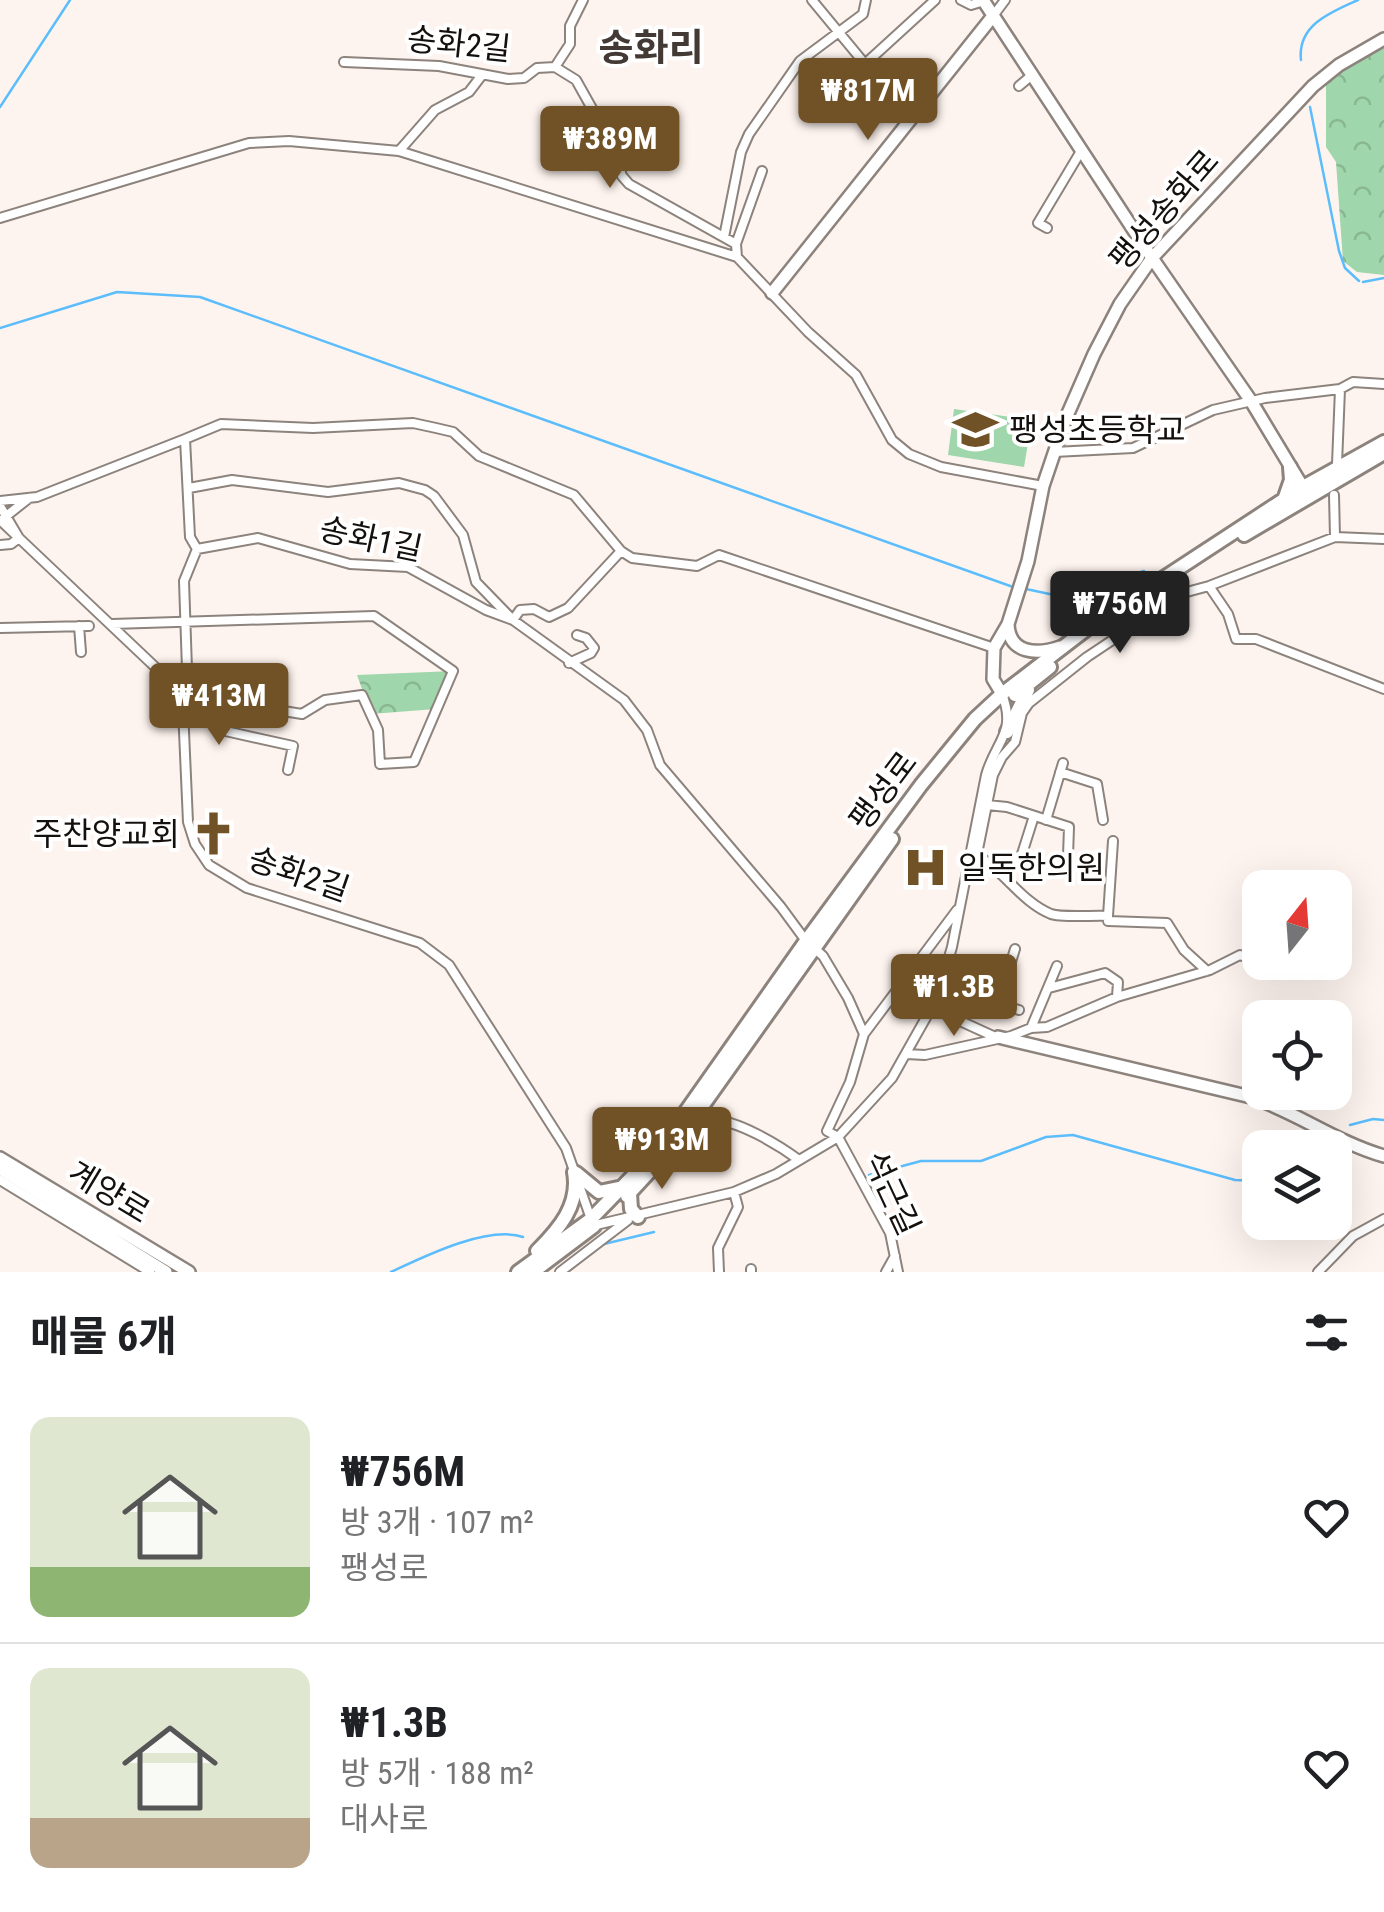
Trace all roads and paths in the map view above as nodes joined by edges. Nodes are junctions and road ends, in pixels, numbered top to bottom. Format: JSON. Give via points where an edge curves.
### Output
{"nodes":[{"id":1,"x":583,"y":0,"type":"edge"},
{"id":2,"x":812,"y":0,"type":"edge"},
{"id":3,"x":866,"y":0,"type":"edge"},
{"id":4,"x":935,"y":0,"type":"edge"},
{"id":5,"x":961,"y":0,"type":"edge"},
{"id":6,"x":1005,"y":0,"type":"edge"},
{"id":7,"x":984,"y":1,"type":"edge"},
{"id":8,"x":994,"y":16,"type":"junction"},
{"id":9,"x":838,"y":34,"type":"junction"},
{"id":10,"x":1384,"y":39,"type":"edge"},
{"id":11,"x":344,"y":62,"type":"dead end"},
{"id":12,"x":555,"y":67,"type":"junction"},
{"id":13,"x":482,"y":75,"type":"junction"},
{"id":14,"x":1032,"y":75,"type":"junction"},
{"id":15,"x":1019,"y":86,"type":"dead end"},
{"id":16,"x":399,"y":151,"type":"junction"},
{"id":17,"x":1081,"y":151,"type":"junction"},
{"id":18,"x":762,"y":171,"type":"dead end"},
{"id":19,"x":0,"y":218,"type":"edge"},
{"id":20,"x":1047,"y":228,"type":"dead end"},
{"id":21,"x":724,"y":237,"type":"junction"},
{"id":22,"x":736,"y":244,"type":"junction"},
{"id":23,"x":737,"y":257,"type":"junction"},
{"id":24,"x":1152,"y":258,"type":"junction"},
{"id":25,"x":772,"y":293,"type":"junction"},
{"id":26,"x":1384,"y":384,"type":"edge"},
{"id":27,"x":1340,"y":389,"type":"junction"},
{"id":28,"x":1251,"y":401,"type":"junction"},
{"id":29,"x":185,"y":439,"type":"junction"},
{"id":30,"x":1384,"y":442,"type":"edge"},
{"id":31,"x":1054,"y":452,"type":"junction"},
{"id":32,"x":1384,"y":453,"type":"edge"},
{"id":33,"x":1337,"y":464,"type":"dead end"},
{"id":34,"x":1290,"y":466,"type":"junction"},
{"id":35,"x":1322,"y":477,"type":"junction"},
{"id":36,"x":1043,"y":486,"type":"junction"},
{"id":37,"x":188,"y":488,"type":"junction"},
{"id":38,"x":1306,"y":492,"type":"junction"},
{"id":39,"x":1334,"y":496,"type":"dead end"},
{"id":40,"x":29,"y":498,"type":"junction"},
{"id":41,"x":1280,"y":502,"type":"junction"},
{"id":42,"x":0,"y":504,"type":"edge"},
{"id":43,"x":3,"y":518,"type":"edge"},
{"id":44,"x":1336,"y":537,"type":"junction"},
{"id":45,"x":19,"y":538,"type":"junction"},
{"id":46,"x":1384,"y":539,"type":"edge"},
{"id":47,"x":0,"y":545,"type":"edge"},
{"id":48,"x":197,"y":549,"type":"junction"},
{"id":49,"x":621,"y":551,"type":"junction"},
{"id":50,"x":1209,"y":586,"type":"junction"},
{"id":51,"x":512,"y":620,"type":"junction"},
{"id":52,"x":184,"y":622,"type":"junction"},
{"id":53,"x":111,"y":624,"type":"junction"},
{"id":54,"x":1008,"y":624,"type":"junction"},
{"id":55,"x":79,"y":626,"type":"junction"},
{"id":56,"x":89,"y":626,"type":"dead end"},
{"id":57,"x":0,"y":628,"type":"edge"},
{"id":58,"x":577,"y":635,"type":"dead end"},
{"id":59,"x":1079,"y":642,"type":"junction"},
{"id":60,"x":1063,"y":646,"type":"junction"},
{"id":61,"x":994,"y":648,"type":"junction"},
{"id":62,"x":81,"y":652,"type":"dead end"},
{"id":63,"x":1087,"y":657,"type":"junction"},
{"id":64,"x":569,"y":662,"type":"junction"},
{"id":65,"x":993,"y":679,"type":"junction"},
{"id":66,"x":1035,"y":679,"type":"junction"},
{"id":67,"x":1384,"y":688,"type":"edge"},
{"id":68,"x":1004,"y":698,"type":"junction"},
{"id":69,"x":184,"y":699,"type":"junction"},
{"id":70,"x":228,"y":702,"type":"junction"},
{"id":71,"x":975,"y":719,"type":"junction"},
{"id":72,"x":1007,"y":732,"type":"junction"},
{"id":73,"x":288,"y":770,"type":"dead end"},
{"id":74,"x":986,"y":804,"type":"junction"},
{"id":75,"x":1034,"y":816,"type":"junction"},
{"id":76,"x":1046,"y":820,"type":"junction"},
{"id":77,"x":1104,"y":820,"type":"dead end"},
{"id":78,"x":1113,"y":842,"type":"dead end"},
{"id":79,"x":973,"y":853,"type":"junction"},
{"id":80,"x":1021,"y":856,"type":"dead end"},
{"id":81,"x":1064,"y":870,"type":"dead end"},
{"id":82,"x":959,"y":907,"type":"junction"},
{"id":83,"x":1108,"y":916,"type":"junction"},
{"id":84,"x":810,"y":944,"type":"junction"},
{"id":85,"x":1015,"y":949,"type":"dead end"},
{"id":86,"x":1242,"y":956,"type":"edge"},
{"id":87,"x":947,"y":963,"type":"junction"},
{"id":88,"x":1057,"y":966,"type":"dead end"},
{"id":89,"x":1207,"y":971,"type":"junction"},
{"id":90,"x":1005,"y":981,"type":"junction"},
{"id":91,"x":1048,"y":988,"type":"junction"},
{"id":92,"x":1118,"y":996,"type":"junction"},
{"id":93,"x":937,"y":998,"type":"junction"},
{"id":94,"x":1018,"y":1010,"type":"dead end"},
{"id":95,"x":1031,"y":1028,"type":"junction"},
{"id":96,"x":864,"y":1034,"type":"junction"},
{"id":97,"x":998,"y":1038,"type":"junction"},
{"id":98,"x":906,"y":1054,"type":"junction"},
{"id":99,"x":711,"y":1120,"type":"dead end"},
{"id":100,"x":838,"y":1136,"type":"junction"},
{"id":101,"x":1384,"y":1156,"type":"edge"},
{"id":102,"x":0,"y":1158,"type":"edge"},
{"id":103,"x":799,"y":1160,"type":"junction"},
{"id":104,"x":0,"y":1170,"type":"edge"},
{"id":105,"x":574,"y":1172,"type":"junction"},
{"id":106,"x":0,"y":1180,"type":"edge"},
{"id":107,"x":628,"y":1190,"type":"junction"},
{"id":108,"x":734,"y":1192,"type":"junction"},
{"id":109,"x":634,"y":1218,"type":"junction"},
{"id":110,"x":1384,"y":1220,"type":"edge"},
{"id":111,"x":594,"y":1222,"type":"junction"},
{"id":112,"x":895,"y":1256,"type":"junction"},
{"id":113,"x":150,"y":1272,"type":"edge"},
{"id":114,"x":166,"y":1272,"type":"edge"},
{"id":115,"x":189,"y":1272,"type":"edge"},
{"id":116,"x":516,"y":1272,"type":"edge"},
{"id":117,"x":533,"y":1272,"type":"edge"},
{"id":118,"x":560,"y":1272,"type":"edge"},
{"id":119,"x":719,"y":1272,"type":"edge"},
{"id":120,"x":886,"y":1272,"type":"edge"},
{"id":121,"x":898,"y":1272,"type":"edge"},
{"id":122,"x":1318,"y":1272,"type":"edge"}],
"edges":[{"from":1,"to":12,"type":"street"},
{"from":2,"to":9,"type":"street"},
{"from":3,"to":9,"type":"street","via":[[863,14]]},
{"from":4,"to":9,"type":"street","via":[[865,64]]},
{"from":5,"to":7,"type":"street"},
{"from":6,"to":8,"type":"street"},
{"from":7,"to":8,"type":"street"},
{"from":8,"to":14,"type":"street"},
{"from":8,"to":25,"type":"street"},
{"from":9,"to":21,"type":"street","via":[[800,62],[750,134],[740,152]]},
{"from":10,"to":24,"type":"street","name":"팽성송화로","via":[[1314,86]]},
{"from":11,"to":13,"type":"street","name":"송화2길"},
{"from":12,"to":13,"type":"street","name":"송화2길","via":[[537,68],[524,78]]},
{"from":12,"to":21,"type":"street","name":"송화2길","via":[[576,80],[629,184]]},
{"from":13,"to":16,"type":"street","via":[[469,92],[435,110]]},
{"from":14,"to":15,"type":"street"},
{"from":14,"to":17,"type":"street"},
{"from":16,"to":19,"type":"street","via":[[289,140],[249,143]]},
{"from":16,"to":23,"type":"street"},
{"from":17,"to":20,"type":"street","via":[[1038,223]]},
{"from":17,"to":24,"type":"street"},
{"from":18,"to":22,"type":"street"},
{"from":21,"to":22,"type":"street","name":"송화2길"},
{"from":22,"to":23,"type":"street"},
{"from":23,"to":25,"type":"street"},
{"from":24,"to":28,"type":"street"},
{"from":24,"to":31,"type":"street","name":"팽성송화로","via":[[1094,354]]},
{"from":25,"to":36,"type":"street","via":[[856,376],[892,440],[909,454]]},
{"from":26,"to":27,"type":"street","via":[[1353,382]]},
{"from":27,"to":28,"type":"street"},
{"from":27,"to":33,"type":"street"},
{"from":28,"to":31,"type":"street","via":[[1213,410],[1141,446]]},
{"from":28,"to":34,"type":"street"},
{"from":29,"to":37,"type":"street"},
{"from":29,"to":40,"type":"street"},
{"from":29,"to":49,"type":"street","via":[[221,424],[413,424],[453,432],[479,456],[574,495]]},
{"from":30,"to":35,"type":"main road","name":"팽성로"},
{"from":31,"to":36,"type":"street","name":"팽성송화로"},
{"from":32,"to":38,"type":"main road","name":"팽성로"},
{"from":34,"to":35,"type":"main road"},
{"from":34,"to":38,"type":"street"},
{"from":34,"to":41,"type":"main road","via":[[1290,487]]},
{"from":35,"to":38,"type":"main road","name":"팽성로"},
{"from":36,"to":54,"type":"street","name":"팽성송화로"},
{"from":37,"to":48,"type":"street","via":[[190,537]]},
{"from":37,"to":51,"type":"street","via":[[232,480],[328,492],[398,483],[425,490],[463,535],[476,582]]},
{"from":38,"to":41,"type":"main road","name":"팽성로"},
{"from":38,"to":59,"type":"main road","name":"팽성로"},
{"from":39,"to":44,"type":"street"},
{"from":40,"to":42,"type":"street"},
{"from":40,"to":43,"type":"street"},
{"from":41,"to":60,"type":"main road","name":"팽성로"},
{"from":42,"to":43,"type":"street"},
{"from":43,"to":45,"type":"street"},
{"from":44,"to":46,"type":"street"},
{"from":44,"to":50,"type":"street"},
{"from":45,"to":47,"type":"street"},
{"from":45,"to":53,"type":"street"},
{"from":48,"to":51,"type":"street","name":"송화1길","via":[[258,538],[350,564],[408,567]]},
{"from":48,"to":52,"type":"street","name":"송화2길","via":[[184,581]]},
{"from":49,"to":51,"type":"street","via":[[568,608],[549,617],[534,608],[520,610]]},
{"from":49,"to":61,"type":"street","via":[[697,566],[719,556]]},
{"from":50,"to":63,"type":"street","via":[[1183,593]]},
{"from":50,"to":67,"type":"street","via":[[1236,639],[1256,639]]},
{"from":51,"to":64,"type":"street","name":"송화1길"},
{"from":52,"to":53,"type":"street"},
{"from":52,"to":69,"type":"street","name":"송화2길"},
{"from":52,"to":70,"type":"street","via":[[374,616],[453,672],[414,762],[380,764],[378,730],[362,696],[325,700],[302,714]]},
{"from":53,"to":69,"type":"street"},
{"from":54,"to":60,"type":"street","via":[[1021,649]]},
{"from":54,"to":61,"type":"street","name":"팽성송화로"},
{"from":55,"to":56,"type":"street"},
{"from":55,"to":57,"type":"street"},
{"from":55,"to":62,"type":"street"},
{"from":58,"to":64,"type":"street","via":[[594,648]]},
{"from":59,"to":63,"type":"street"},
{"from":59,"to":66,"type":"main road","name":"팽성로"},
{"from":60,"to":68,"type":"main road","name":"팽성로"},
{"from":61,"to":65,"type":"street","name":"팽성송화로"},
{"from":63,"to":74,"type":"street","via":[[1026,706],[1015,742],[996,766]]},
{"from":64,"to":84,"type":"street","name":"송화1길","via":[[638,715],[660,765]]},
{"from":65,"to":68,"type":"street"},
{"from":65,"to":71,"type":"street"},
{"from":66,"to":68,"type":"main road","name":"팽성로"},
{"from":66,"to":72,"type":"main road"},
{"from":68,"to":71,"type":"main road","name":"팽성로"},
{"from":68,"to":72,"type":"street"},
{"from":68,"to":84,"type":"main road","name":"팽성로"},
{"from":69,"to":70,"type":"street"},
{"from":69,"to":105,"type":"street","name":"송화2길","via":[[188,822],[209,864],[246,888],[438,954],[530,1088]]},
{"from":70,"to":73,"type":"street","via":[[221,730],[293,746]]},
{"from":71,"to":84,"type":"main road","name":"팽성로"},
{"from":72,"to":79,"type":"street","via":[[990,760]]},
{"from":74,"to":75,"type":"street"},
{"from":74,"to":79,"type":"street"},
{"from":75,"to":76,"type":"street"},
{"from":75,"to":80,"type":"street"},
{"from":76,"to":77,"type":"street","via":[[1062,768],[1097,784]]},
{"from":76,"to":81,"type":"street","via":[[1069,827]]},
{"from":78,"to":83,"type":"street"},
{"from":79,"to":82,"type":"street"},
{"from":79,"to":83,"type":"street","via":[[1054,916]]},
{"from":82,"to":87,"type":"street"},
{"from":82,"to":96,"type":"street"},
{"from":83,"to":89,"type":"street","via":[[1166,923]]},
{"from":84,"to":96,"type":"street","name":"송화1길","via":[[840,981]]},
{"from":84,"to":107,"type":"main road","name":"팽성로"},
{"from":85,"to":90,"type":"street"},
{"from":86,"to":89,"type":"street"},
{"from":87,"to":90,"type":"street"},
{"from":87,"to":93,"type":"street"},
{"from":88,"to":91,"type":"street"},
{"from":89,"to":92,"type":"street"},
{"from":90,"to":94,"type":"street","via":[[998,1004]]},
{"from":91,"to":92,"type":"street","via":[[1104,972],[1118,982]]},
{"from":91,"to":95,"type":"street"},
{"from":92,"to":95,"type":"street"},
{"from":93,"to":97,"type":"street","via":[[958,1020]]},
{"from":93,"to":98,"type":"street"},
{"from":95,"to":97,"type":"street"},
{"from":96,"to":100,"type":"street","via":[[828,1131]]},
{"from":97,"to":98,"type":"street"},
{"from":97,"to":101,"type":"street","via":[[1252,1096]]},
{"from":98,"to":100,"type":"street"},
{"from":99,"to":103,"type":"street","via":[[781,1146]]},
{"from":100,"to":103,"type":"street"},
{"from":100,"to":112,"type":"street","name":"석근길"},
{"from":102,"to":115,"type":"street","name":"계양로"},
{"from":103,"to":108,"type":"street"},
{"from":104,"to":114,"type":"street"},
{"from":105,"to":107,"type":"main road","via":[[600,1192]]},
{"from":105,"to":111,"type":"street","name":"송화2길"},
{"from":105,"to":116,"type":"main road","via":[[576,1192],[564,1218]]},
{"from":106,"to":113,"type":"street"},
{"from":107,"to":109,"type":"main road"},
{"from":107,"to":111,"type":"main road","name":"팽성로"},
{"from":108,"to":109,"type":"street"},
{"from":108,"to":119,"type":"street","via":[[738,1207],[718,1248]]},
{"from":109,"to":111,"type":"street"},
{"from":109,"to":118,"type":"street"},
{"from":110,"to":122,"type":"street","via":[[1353,1236]]},
{"from":111,"to":116,"type":"main road","name":"팽성로"},
{"from":111,"to":117,"type":"main road","name":"팽성로"},
{"from":112,"to":120,"type":"street"},
{"from":112,"to":121,"type":"street","name":"석근길"}]}
